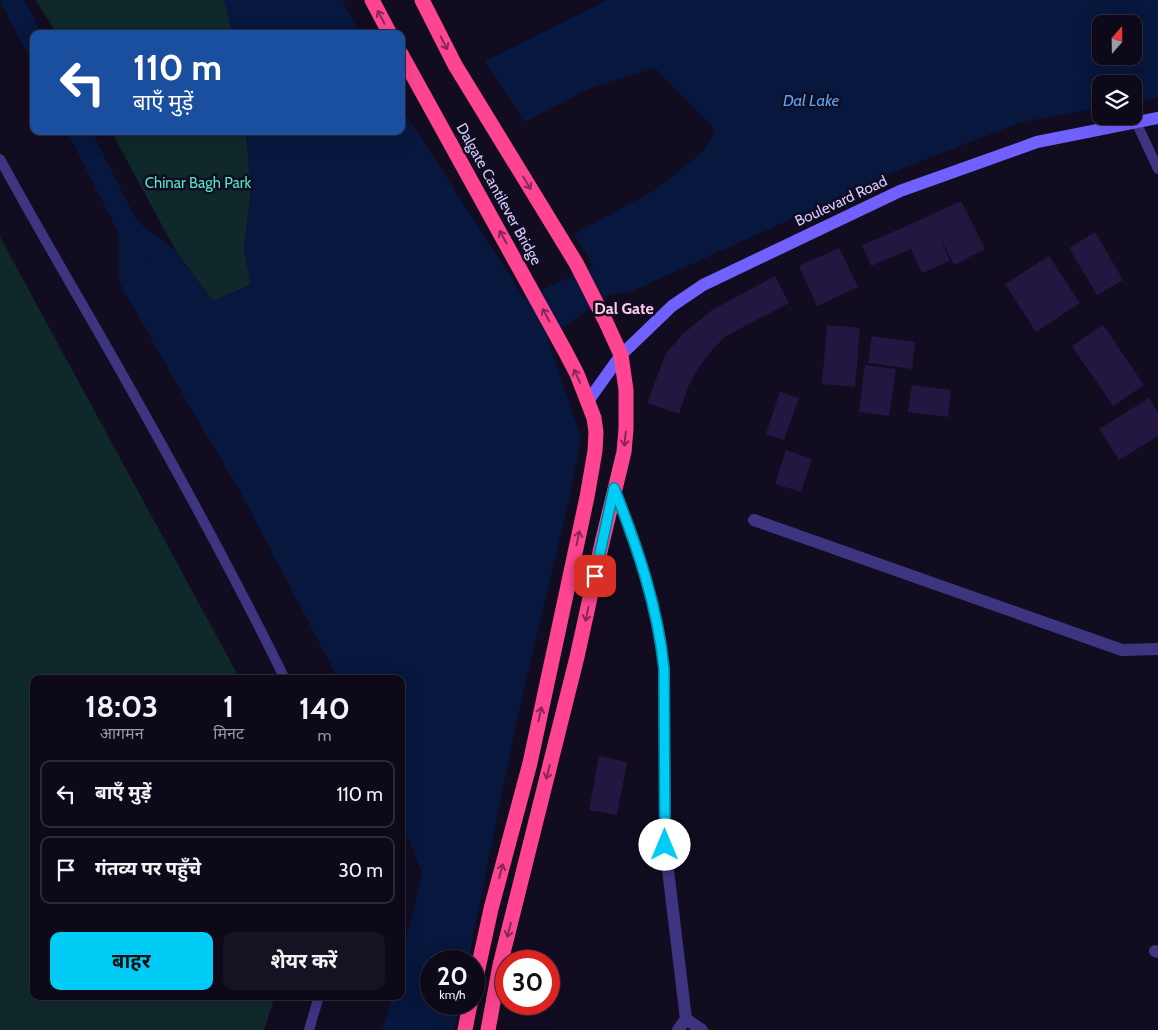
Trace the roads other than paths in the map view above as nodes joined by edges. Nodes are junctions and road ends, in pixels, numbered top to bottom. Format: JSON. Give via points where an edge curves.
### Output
{"nodes":[{"id":1,"x":372,"y":0,"type":"edge"},
{"id":2,"x":422,"y":0,"type":"edge"},
{"id":3,"x":388,"y":30,"type":"edge"},
{"id":4,"x":405,"y":61,"type":"edge"},
{"id":5,"x":1158,"y":118,"type":"edge"},
{"id":6,"x":1142,"y":121,"type":"edge"},
{"id":7,"x":1121,"y":125,"type":"edge"},
{"id":8,"x":1137,"y":125,"type":"edge"},
{"id":9,"x":0,"y":159,"type":"edge"},
{"id":10,"x":1158,"y":169,"type":"edge"},
{"id":11,"x":621,"y":355,"type":"junction"},
{"id":12,"x":588,"y":401,"type":"junction"},
{"id":13,"x":614,"y":488,"type":"junction"},
{"id":14,"x":754,"y":520,"type":"dead end"},
{"id":15,"x":1158,"y":649,"type":"edge"},
{"id":16,"x":283,"y":675,"type":"edge"},
{"id":17,"x":482,"y":950,"type":"edge"},
{"id":18,"x":318,"y":1000,"type":"edge"},
{"id":19,"x":468,"y":1015,"type":"edge"},
{"id":20,"x":686,"y":1019,"type":"junction"},
{"id":21,"x":309,"y":1030,"type":"edge"},
{"id":22,"x":465,"y":1030,"type":"edge"},
{"id":23,"x":488,"y":1030,"type":"edge"},
{"id":24,"x":678,"y":1030,"type":"edge"},
{"id":25,"x":702,"y":1030,"type":"edge"}],
"edges":[{"from":3,"to":1,"type":"highway","one_way":true},
{"from":2,"to":11,"type":"highway","one_way":true,"via":[[455,65],[576,263]]},
{"from":12,"to":4,"type":"highway","name":"Dalgate Cantilever Bridge","one_way":true,"via":[[565,351]]},
{"from":5,"to":6,"type":"main road","name":"Boulevard Road"},
{"from":7,"to":11,"type":"main road","name":"Boulevard Road","via":[[1037,142],[900,191],[703,285],[672,306]]},
{"from":8,"to":10,"type":"lane"},
{"from":9,"to":16,"type":"lane","via":[[243,593]]},
{"from":11,"to":12,"type":"main road","name":"Boulevard Road"},
{"from":11,"to":13,"type":"highway","one_way":true,"via":[[626,390],[626,429],[624,452]]},
{"from":17,"to":12,"type":"highway","name":"Dalgate Cantilever Bridge","one_way":true,"via":[[530,763],[587,497],[596,432]]},
{"from":13,"to":20,"type":"street","via":[[630,527],[662,649],[665,845]]},
{"from":13,"to":23,"type":"highway","one_way":true,"via":[[577,657],[500,965]]},
{"from":14,"to":15,"type":"street","via":[[1122,650]]},
{"from":18,"to":21,"type":"lane"},
{"from":19,"to":22,"type":"highway"},
{"from":20,"to":24,"type":"street"},
{"from":20,"to":25,"type":"street"}]}
